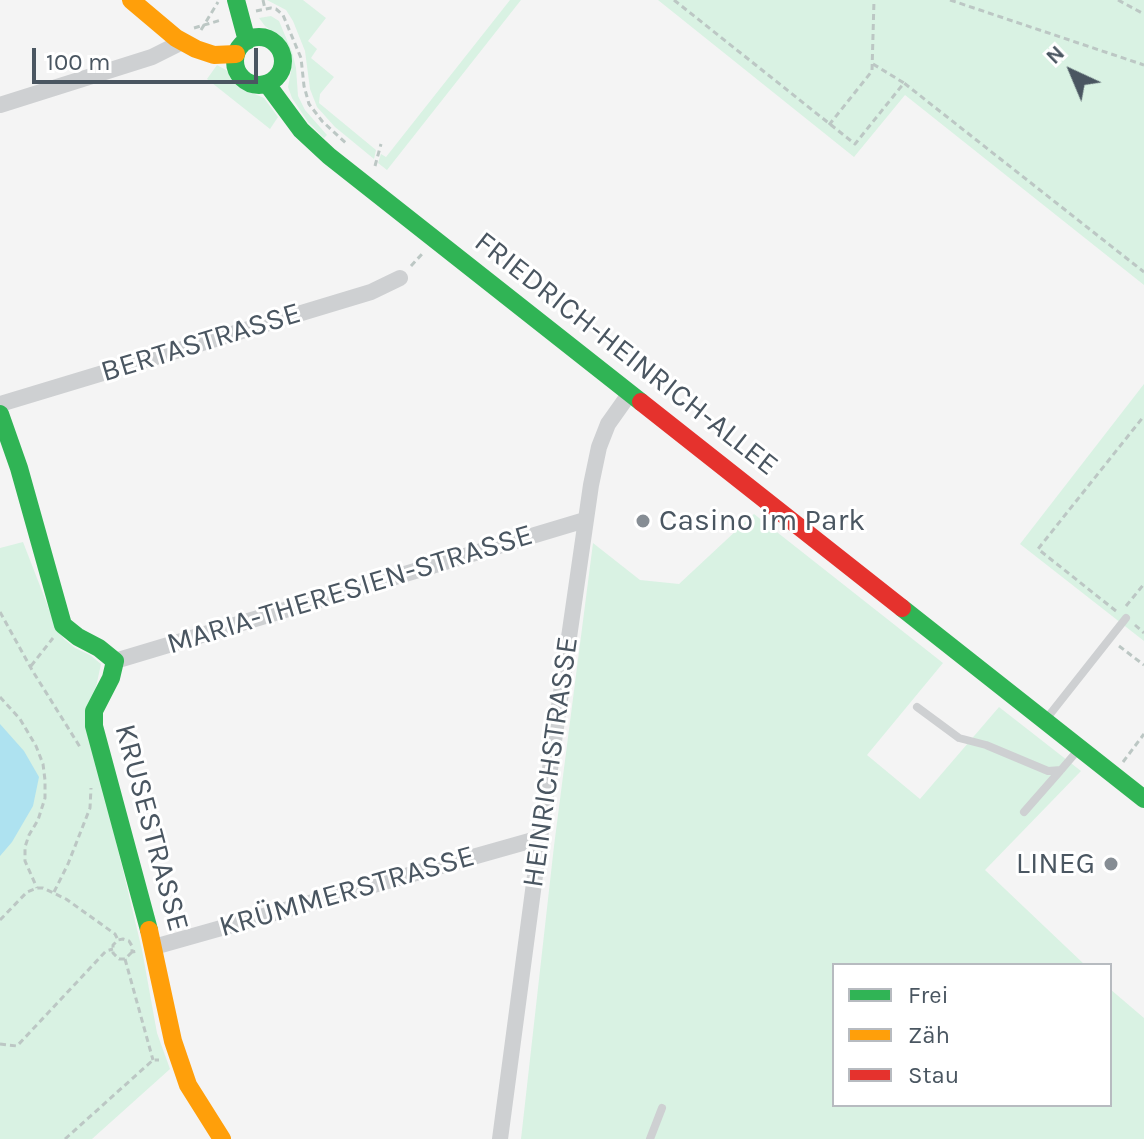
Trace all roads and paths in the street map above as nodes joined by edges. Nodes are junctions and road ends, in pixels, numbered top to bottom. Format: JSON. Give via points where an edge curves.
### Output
{"nodes":[{"id":1,"x":131,"y":0,"type":"edge"},
{"id":2,"x":219,"y":0,"type":"edge"},
{"id":3,"x":236,"y":0,"type":"edge"},
{"id":4,"x":249,"y":0,"type":"edge"},
{"id":5,"x":263,"y":0,"type":"edge"},
{"id":6,"x":674,"y":0,"type":"edge"},
{"id":7,"x":874,"y":0,"type":"edge"},
{"id":8,"x":950,"y":0,"type":"edge"},
{"id":9,"x":1118,"y":0,"type":"edge"},
{"id":10,"x":1144,"y":14,"type":"edge"},
{"id":11,"x":187,"y":36,"type":"junction"},
{"id":12,"x":249,"y":44,"type":"junction"},
{"id":13,"x":872,"y":64,"type":"junction"},
{"id":14,"x":1144,"y":65,"type":"edge"},
{"id":15,"x":273,"y":79,"type":"junction"},
{"id":16,"x":904,"y":83,"type":"junction"},
{"id":17,"x":0,"y":105,"type":"edge"},
{"id":18,"x":829,"y":125,"type":"junction"},
{"id":19,"x":381,"y":144,"type":"dead end"},
{"id":20,"x":348,"y":145,"type":"dead end"},
{"id":21,"x":375,"y":166,"type":"dead end"},
{"id":22,"x":1144,"y":272,"type":"edge"},
{"id":23,"x":400,"y":278,"type":"dead end"},
{"id":24,"x":630,"y":393,"type":"junction"},
{"id":25,"x":0,"y":404,"type":"edge"},
{"id":26,"x":0,"y":414,"type":"edge"},
{"id":27,"x":1144,"y":416,"type":"edge"},
{"id":28,"x":585,"y":520,"type":"junction"},
{"id":29,"x":1144,"y":584,"type":"edge"},
{"id":30,"x":0,"y":612,"type":"edge"},
{"id":31,"x":1126,"y":618,"type":"joint"},
{"id":32,"x":63,"y":625,"type":"junction"},
{"id":33,"x":1144,"y":633,"type":"edge"},
{"id":34,"x":1110,"y":638,"type":"junction"},
{"id":35,"x":115,"y":661,"type":"junction"},
{"id":36,"x":1144,"y":665,"type":"edge"},
{"id":37,"x":31,"y":666,"type":"junction"},
{"id":38,"x":0,"y":697,"type":"edge"},
{"id":39,"x":917,"y":707,"type":"dead end"},
{"id":40,"x":1045,"y":721,"type":"junction"},
{"id":41,"x":1144,"y":734,"type":"edge"},
{"id":42,"x":1079,"y":748,"type":"junction"},
{"id":43,"x":83,"y":753,"type":"dead end"},
{"id":44,"x":1061,"y":770,"type":"junction"},
{"id":45,"x":1113,"y":774,"type":"junction"},
{"id":46,"x":91,"y":778,"type":"dead end"},
{"id":47,"x":1144,"y":799,"type":"edge"},
{"id":48,"x":1024,"y":812,"type":"dead end"},
{"id":49,"x":540,"y":838,"type":"junction"},
{"id":50,"x":37,"y":888,"type":"junction"},
{"id":51,"x":54,"y":892,"type":"junction"},
{"id":52,"x":0,"y":920,"type":"edge"},
{"id":53,"x":118,"y":940,"type":"junction"},
{"id":54,"x":154,"y":947,"type":"junction"},
{"id":55,"x":113,"y":949,"type":"junction"},
{"id":56,"x":132,"y":952,"type":"junction"},
{"id":57,"x":125,"y":959,"type":"junction"},
{"id":58,"x":0,"y":1044,"type":"edge"},
{"id":59,"x":179,"y":1057,"type":"junction"},
{"id":60,"x":153,"y":1060,"type":"junction"},
{"id":61,"x":662,"y":1108,"type":"dead end"},
{"id":62,"x":65,"y":1139,"type":"edge"},
{"id":63,"x":222,"y":1139,"type":"edge"},
{"id":64,"x":500,"y":1139,"type":"edge"},
{"id":65,"x":650,"y":1139,"type":"edge"}],
"edges":[{"from":1,"to":11,"type":"main road"},
{"from":2,"to":11,"type":"path","via":[[207,23]]},
{"from":3,"to":12,"type":"main road"},
{"from":4,"to":12,"type":"main road","via":[[256,23]]},
{"from":5,"to":20,"type":"path","via":[[265,9],[276,9],[286,18],[301,58],[309,104]]},
{"from":6,"to":18,"type":"path"},
{"from":7,"to":13,"type":"path"},
{"from":8,"to":14,"type":"path"},
{"from":9,"to":10,"type":"path"},
{"from":11,"to":12,"type":"main road","via":[[196,49],[214,55]]},
{"from":11,"to":17,"type":"street","via":[[152,57]]},
{"from":12,"to":15,"type":"main road","via":[[271,41],[281,53],[282,68]]},
{"from":12,"to":15,"type":"main road","via":[[236,66],[242,78],[253,84]]},
{"from":13,"to":16,"type":"path"},
{"from":13,"to":18,"type":"path","via":[[872,71]]},
{"from":15,"to":24,"type":"main road","name":"FRIEDRICH-HEINRICH-ALLEE","via":[[301,130],[329,156]]},
{"from":16,"to":18,"type":"path","via":[[855,144]]},
{"from":16,"to":22,"type":"path"},
{"from":19,"to":21,"type":"path"},
{"from":23,"to":25,"type":"street","name":"BERTASTRASSE","via":[[371,292]]},
{"from":24,"to":28,"type":"street","name":"HEINRICHSTRASSE","via":[[599,447]]},
{"from":24,"to":40,"type":"main road","name":"FRIEDRICH-HEINRICH-ALLEE"},
{"from":26,"to":32,"type":"main road"},
{"from":27,"to":29,"type":"path","via":[[1038,549],[1120,614]]},
{"from":28,"to":35,"type":"street","name":"MARIA-THERESIEN-STRASSE"},
{"from":28,"to":49,"type":"street","name":"HEINRICHSTRASSE"},
{"from":30,"to":37,"type":"path"},
{"from":31,"to":33,"type":"path"},
{"from":31,"to":34,"type":"lane"},
{"from":32,"to":35,"type":"main road"},
{"from":32,"to":37,"type":"path"},
{"from":34,"to":36,"type":"path"},
{"from":34,"to":40,"type":"lane"},
{"from":35,"to":54,"type":"main road","name":"KRUSESTRASSE","via":[[94,711],[94,726]]},
{"from":37,"to":43,"type":"path"},
{"from":38,"to":50,"type":"path","via":[[20,719],[43,764],[45,798],[25,847]]},
{"from":39,"to":44,"type":"lane","via":[[959,738],[1048,771]]},
{"from":40,"to":42,"type":"main road","name":"FRIEDRICH-HEINRICH-ALLEE"},
{"from":41,"to":45,"type":"path"},
{"from":42,"to":44,"type":"lane"},
{"from":42,"to":45,"type":"main road","name":"FRIEDRICH-HEINRICH-ALLEE"},
{"from":44,"to":48,"type":"lane"},
{"from":45,"to":47,"type":"main road","name":"FRIEDRICH-HEINRICH-ALLEE"},
{"from":46,"to":51,"type":"path","via":[[90,808]]},
{"from":49,"to":54,"type":"street","name":"KRÜMMERSTRASSE"},
{"from":49,"to":64,"type":"street","name":"HEINRICHSTRASSE"},
{"from":50,"to":51,"type":"path"},
{"from":50,"to":52,"type":"path"},
{"from":51,"to":53,"type":"path"},
{"from":53,"to":55,"type":"path"},
{"from":53,"to":56,"type":"path","via":[[129,941]]},
{"from":54,"to":56,"type":"path"},
{"from":54,"to":59,"type":"main road","name":"KRUSESTRASSE"},
{"from":55,"to":57,"type":"path"},
{"from":55,"to":58,"type":"path","via":[[17,1046]]},
{"from":56,"to":57,"type":"path"},
{"from":57,"to":60,"type":"path"},
{"from":59,"to":60,"type":"path"},
{"from":59,"to":63,"type":"main road","name":"KRUSESTRASSE","via":[[188,1085]]},
{"from":60,"to":62,"type":"path"},
{"from":61,"to":65,"type":"lane"}]}
